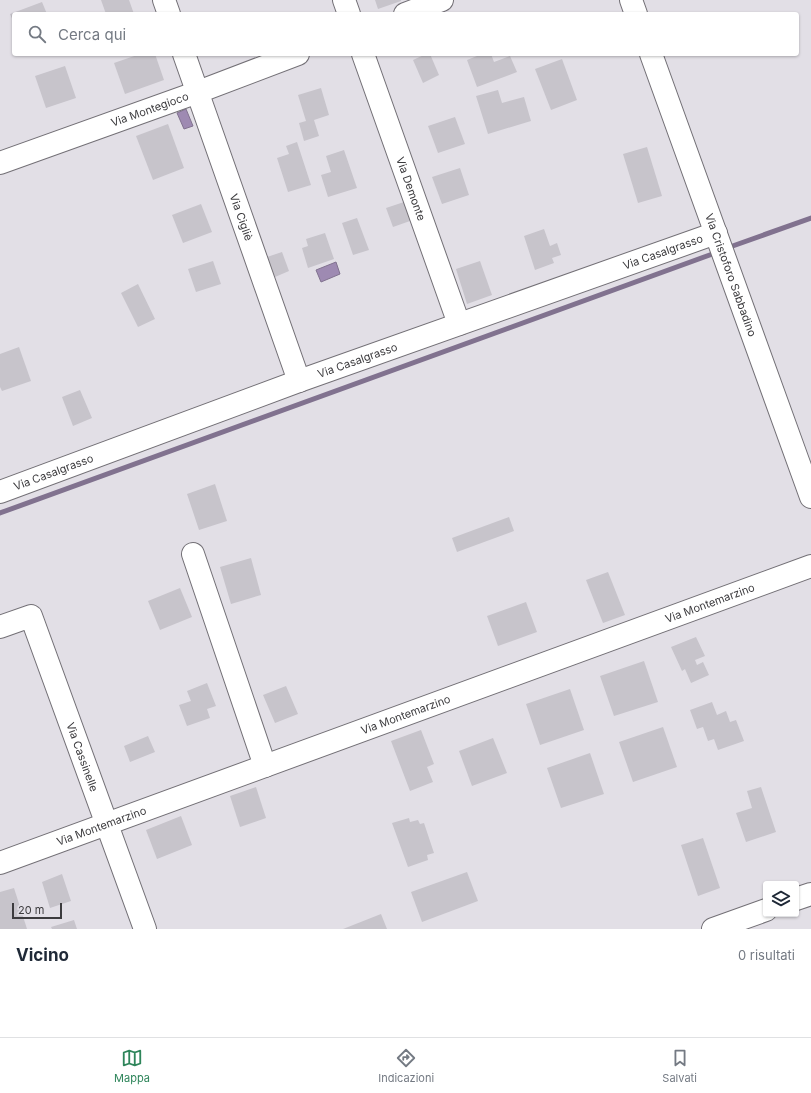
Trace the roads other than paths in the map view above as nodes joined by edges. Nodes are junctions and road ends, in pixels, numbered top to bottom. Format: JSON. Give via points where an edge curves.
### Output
{"nodes":[{"id":1,"x":164,"y":0,"type":"edge"},
{"id":2,"x":344,"y":0,"type":"edge"},
{"id":3,"x":442,"y":0,"type":"edge"},
{"id":4,"x":631,"y":0,"type":"edge"},
{"id":5,"x":168,"y":12,"type":"edge"},
{"id":6,"x":348,"y":12,"type":"edge"},
{"id":7,"x":410,"y":12,"type":"edge"},
{"id":8,"x":635,"y":12,"type":"edge"},
{"id":9,"x":185,"y":56,"type":"edge"},
{"id":10,"x":293,"y":56,"type":"edge"},
{"id":11,"x":364,"y":56,"type":"edge"},
{"id":12,"x":652,"y":56,"type":"edge"},
{"id":13,"x":198,"y":92,"type":"junction"},
{"id":14,"x":0,"y":163,"type":"edge"},
{"id":15,"x":716,"y":236,"type":"junction"},
{"id":16,"x":459,"y":324,"type":"junction"},
{"id":17,"x":299,"y":382,"type":"junction"},
{"id":18,"x":0,"y":492,"type":"edge"},
{"id":19,"x":811,"y":497,"type":"edge"},
{"id":20,"x":193,"y":554,"type":"dead end"},
{"id":21,"x":811,"y":566,"type":"edge"},
{"id":22,"x":0,"y":626,"type":"edge"},
{"id":23,"x":265,"y":766,"type":"junction"},
{"id":24,"x":108,"y":825,"type":"junction"},
{"id":25,"x":0,"y":863,"type":"edge"},
{"id":26,"x":811,"y":894,"type":"edge"},
{"id":27,"x":799,"y":898,"type":"edge"},
{"id":28,"x":763,"y":911,"type":"edge"},
{"id":29,"x":145,"y":929,"type":"edge"},
{"id":30,"x":712,"y":929,"type":"edge"}],
"edges":[{"from":1,"to":5,"type":"street"},
{"from":2,"to":6,"type":"street"},
{"from":3,"to":7,"type":"street"},
{"from":4,"to":8,"type":"street"},
{"from":9,"to":13,"type":"street","name":"Via Cigliè"},
{"from":10,"to":13,"type":"street","name":"Via Montegioco"},
{"from":11,"to":16,"type":"street","name":"Via Demonte"},
{"from":12,"to":15,"type":"street","name":"Via Cristoforo Sabbadino"},
{"from":13,"to":14,"type":"street","name":"Via Montegioco"},
{"from":13,"to":17,"type":"street","name":"Via Cigliè"},
{"from":15,"to":16,"type":"street","name":"Via Casalgrasso"},
{"from":15,"to":19,"type":"street","name":"Via Cristoforo Sabbadino"},
{"from":16,"to":17,"type":"street","name":"Via Casalgrasso"},
{"from":17,"to":18,"type":"street","name":"Via Casalgrasso"},
{"from":20,"to":23,"type":"street"},
{"from":21,"to":23,"type":"street","name":"Via Montemarzino"},
{"from":22,"to":24,"type":"street","name":"Via Cassinelle","via":[[31,616]]},
{"from":23,"to":24,"type":"street","name":"Via Montemarzino"},
{"from":24,"to":25,"type":"street","name":"Via Montemarzino"},
{"from":24,"to":29,"type":"street","name":"Via Cassinelle"},
{"from":26,"to":27,"type":"street"},
{"from":28,"to":30,"type":"street"}]}
